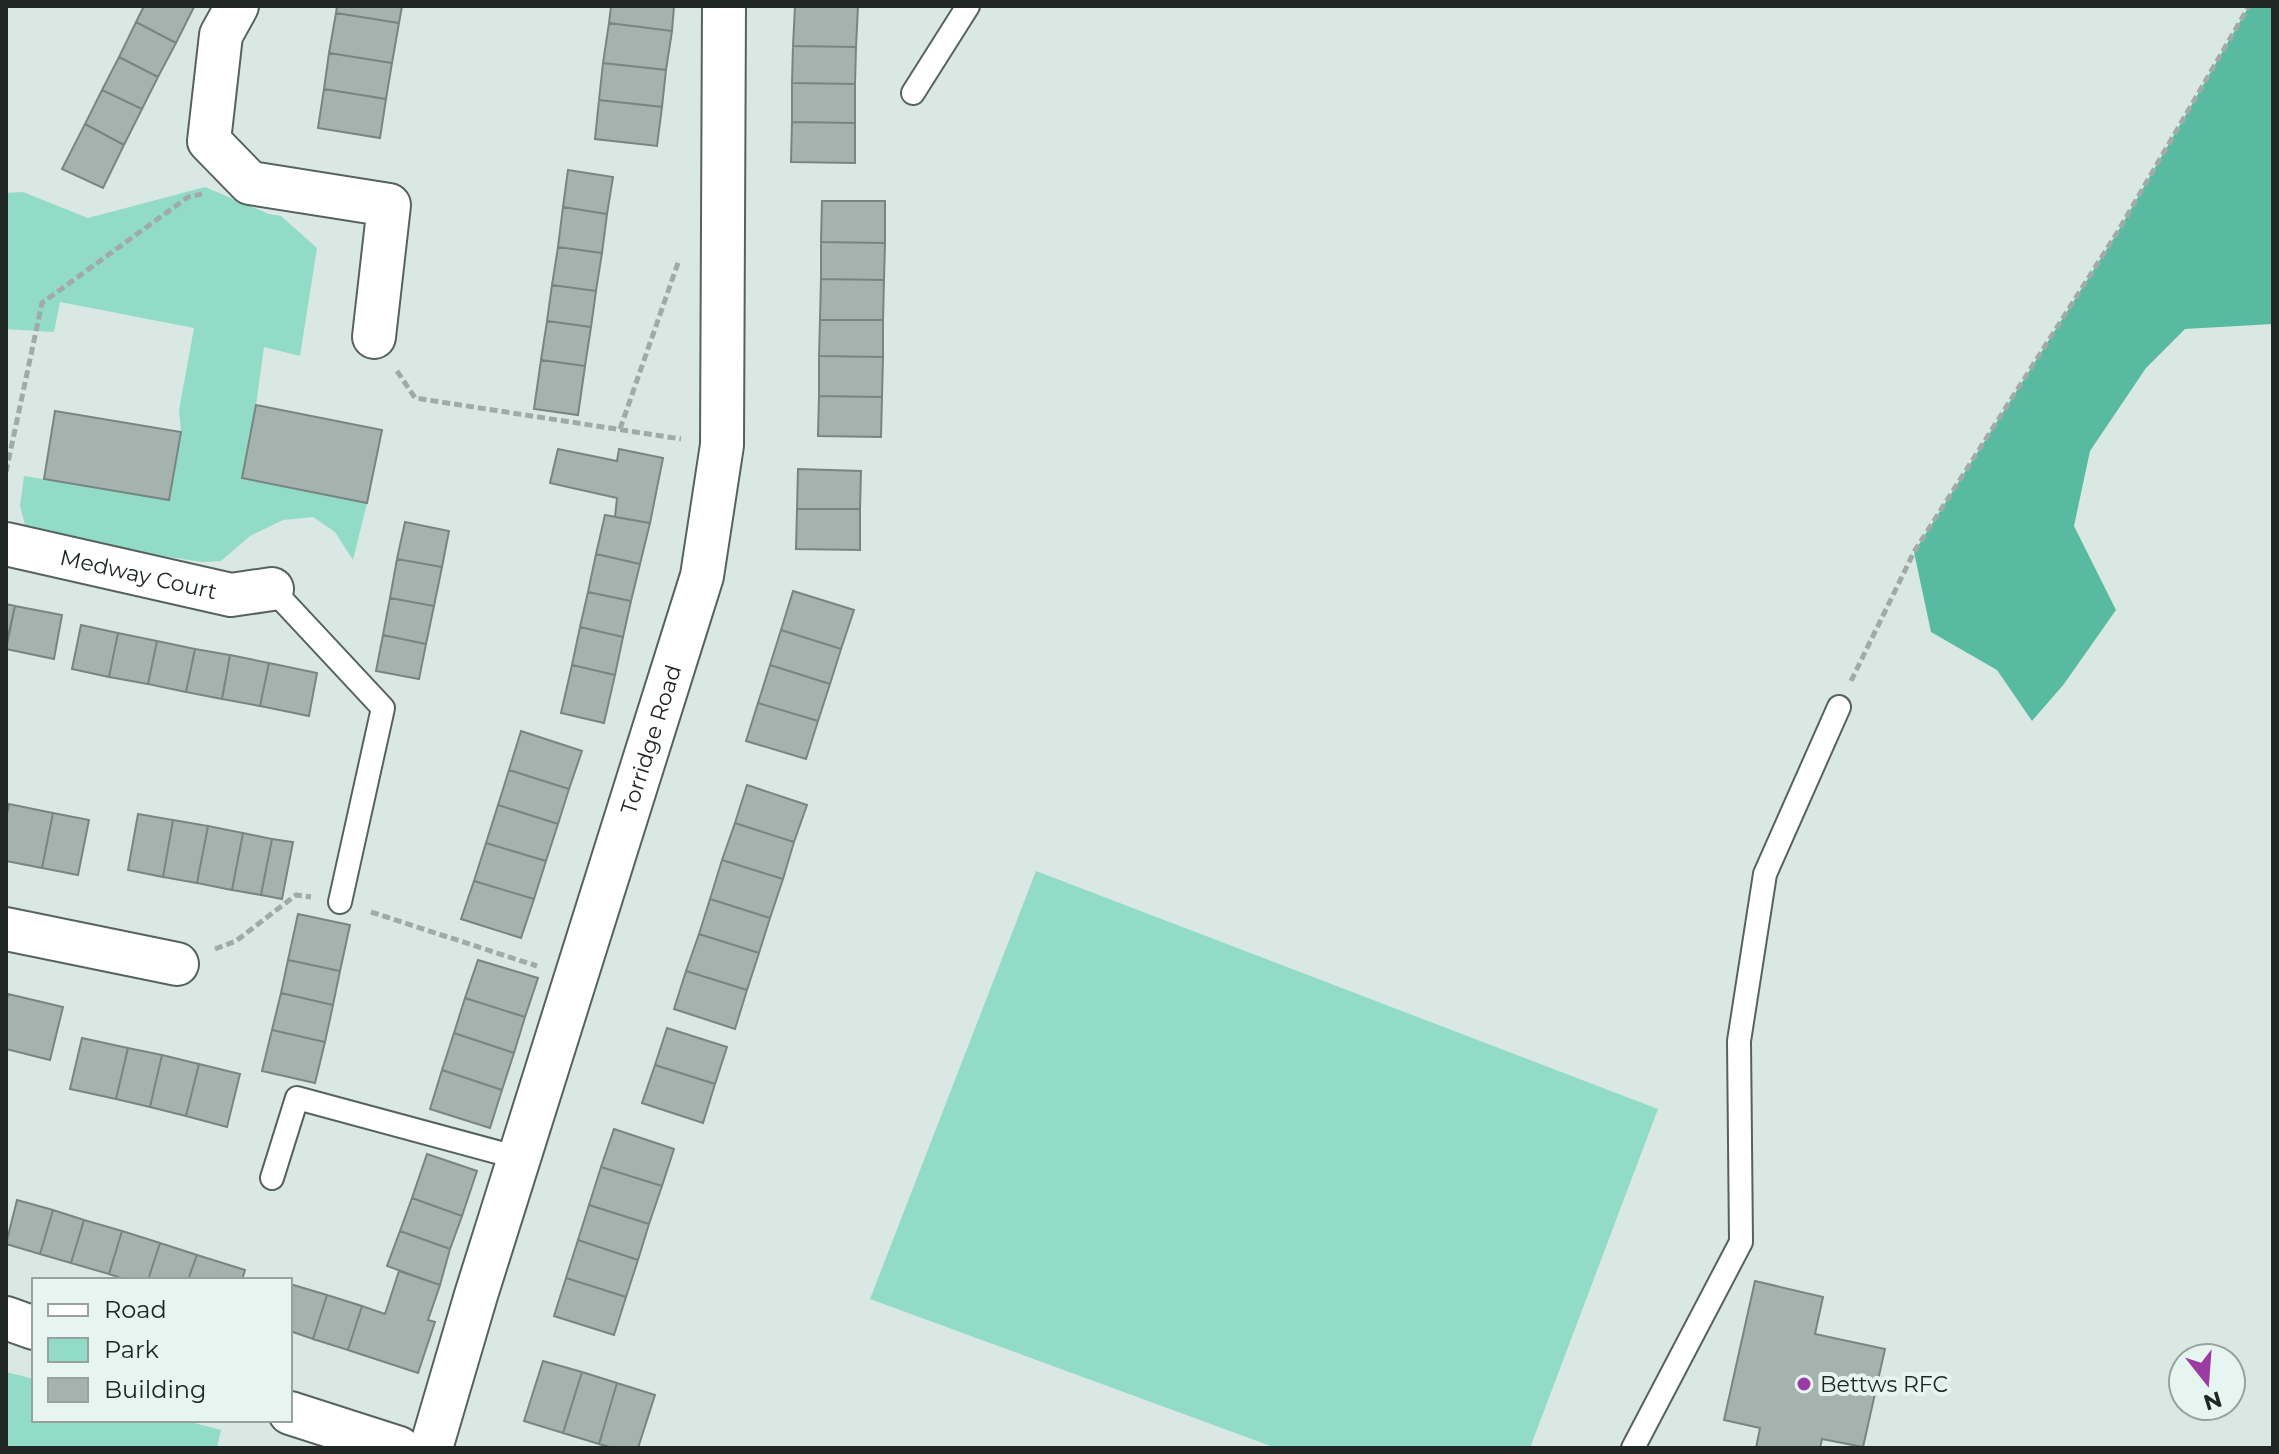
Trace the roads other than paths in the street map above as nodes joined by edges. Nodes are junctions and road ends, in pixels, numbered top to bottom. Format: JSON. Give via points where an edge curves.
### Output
{"nodes":[{"id":1,"x":237,"y":6,"type":"edge"},
{"id":2,"x":724,"y":6,"type":"edge"},
{"id":3,"x":968,"y":6,"type":"edge"},
{"id":4,"x":913,"y":93,"type":"dead end"},
{"id":5,"x":374,"y":337,"type":"road end"},
{"id":6,"x":6,"y":544,"type":"edge"},
{"id":7,"x":272,"y":589,"type":"joint"},
{"id":8,"x":1839,"y":707,"type":"road end"},
{"id":9,"x":340,"y":902,"type":"road end"},
{"id":10,"x":6,"y":929,"type":"edge"},
{"id":11,"x":177,"y":964,"type":"road end"},
{"id":12,"x":519,"y":1158,"type":"junction"},
{"id":13,"x":272,"y":1178,"type":"dead end"},
{"id":14,"x":6,"y":1318,"type":"edge"},
{"id":15,"x":32,"y":1327,"type":"edge"},
{"id":16,"x":292,"y":1414,"type":"edge"},
{"id":17,"x":399,"y":1448,"type":"edge"},
{"id":18,"x":431,"y":1448,"type":"edge"},
{"id":19,"x":1633,"y":1448,"type":"edge"}],
"edges":[{"from":1,"to":5,"type":"street","via":[[221,35],[209,141],[250,183],[389,205]]},
{"from":2,"to":12,"type":"street","name":"Torridge Road","via":[[722,445],[702,576]]},
{"from":3,"to":4,"type":"lane"},
{"from":6,"to":7,"type":"street","name":"Medway Court","via":[[231,595]]},
{"from":7,"to":9,"type":"lane","via":[[383,708]]},
{"from":8,"to":19,"type":"lane","via":[[1765,874],[1739,1041],[1741,1242]]},
{"from":10,"to":11,"type":"street"},
{"from":12,"to":13,"type":"lane","via":[[297,1098]]},
{"from":12,"to":18,"type":"street","name":"Torridge Road"},
{"from":14,"to":15,"type":"street"},
{"from":16,"to":17,"type":"street"}]}
